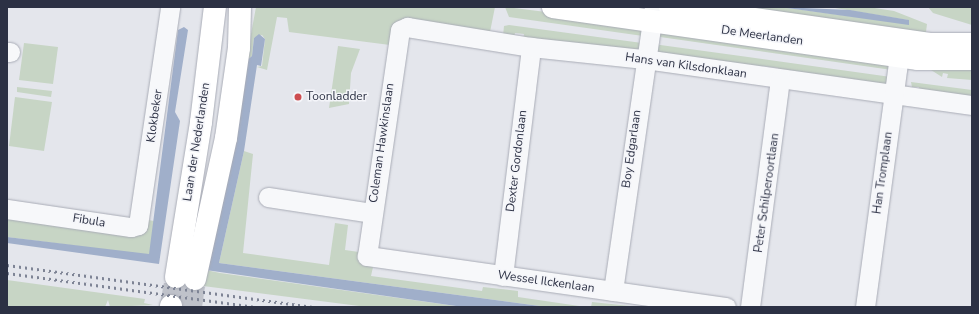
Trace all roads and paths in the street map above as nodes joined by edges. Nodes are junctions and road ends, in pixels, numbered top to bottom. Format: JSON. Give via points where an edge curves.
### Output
{"nodes":[{"id":1,"x":170,"y":7,"type":"edge"},
{"id":2,"x":215,"y":7,"type":"edge"},
{"id":3,"x":240,"y":7,"type":"edge"},
{"id":4,"x":249,"y":7,"type":"edge"},
{"id":5,"x":553,"y":7,"type":"edge"},
{"id":6,"x":670,"y":7,"type":"edge"},
{"id":7,"x":652,"y":14,"type":"edge"},
{"id":8,"x":400,"y":30,"type":"joint"},
{"id":9,"x":972,"y":44,"type":"edge"},
{"id":10,"x":531,"y":47,"type":"junction"},
{"id":11,"x":901,"y":47,"type":"junction"},
{"id":12,"x":238,"y":48,"type":"junction"},
{"id":13,"x":644,"y":59,"type":"junction"},
{"id":14,"x":972,"y":59,"type":"edge"},
{"id":15,"x":780,"y":79,"type":"junction"},
{"id":16,"x":894,"y":92,"type":"junction"},
{"id":17,"x":972,"y":105,"type":"edge"},
{"id":18,"x":268,"y":197,"type":"dead end"},
{"id":19,"x":7,"y":209,"type":"edge"},
{"id":20,"x":373,"y":213,"type":"junction"},
{"id":21,"x":138,"y":225,"type":"joint"},
{"id":22,"x":367,"y":256,"type":"joint"},
{"id":23,"x":503,"y":276,"type":"junction"},
{"id":24,"x":613,"y":291,"type":"junction"},
{"id":25,"x":726,"y":307,"type":"edge"},
{"id":26,"x":750,"y":307,"type":"edge"},
{"id":27,"x":865,"y":307,"type":"edge"}],
"edges":[{"from":1,"to":21,"type":"street","name":"Klokbeker"},
{"from":2,"to":12,"type":"main road","name":"Laan der Nederlanden","via":[[185,278],[226,138]]},
{"from":3,"to":12,"type":"main road","name":"Laan der Nederlanden"},
{"from":4,"to":12,"type":"main road","name":"Laan der Nederlanden"},
{"from":5,"to":7,"type":"main road","name":"De Meerlanden"},
{"from":6,"to":11,"type":"main road","name":"De Meerlanden"},
{"from":7,"to":11,"type":"main road","name":"De Meerlanden"},
{"from":7,"to":13,"type":"street","name":"Boy Edgarlaan"},
{"from":8,"to":10,"type":"street","name":"Hans van Kilsdonklaan","via":[[407,27]]},
{"from":8,"to":20,"type":"street","name":"Coleman Hawkinslaan"},
{"from":9,"to":11,"type":"main road","name":"De Meerlanden"},
{"from":10,"to":13,"type":"street","name":"Hans van Kilsdonklaan"},
{"from":10,"to":23,"type":"street","name":"Dexter Gordonlaan"},
{"from":11,"to":14,"type":"main road","name":"De Meerlanden","via":[[923,59]]},
{"from":11,"to":16,"type":"street","name":"Han Tromplaan"},
{"from":13,"to":15,"type":"street","name":"Hans van Kilsdonklaan"},
{"from":13,"to":24,"type":"street","name":"Boy Edgarlaan"},
{"from":15,"to":16,"type":"street","name":"Hans van Kilsdonklaan"},
{"from":15,"to":26,"type":"street","name":"Peter Schilperoortlaan"},
{"from":16,"to":17,"type":"street","name":"Hans van Kilsdonklaan"},
{"from":16,"to":27,"type":"street","name":"Han Tromplaan"},
{"from":18,"to":20,"type":"street"},
{"from":19,"to":21,"type":"street","name":"Fibula","via":[[131,228]]},
{"from":20,"to":22,"type":"street","name":"Coleman Hawkinslaan"},
{"from":22,"to":23,"type":"street","name":"Wessel Ilckenlaan"},
{"from":23,"to":24,"type":"street","name":"Wessel Ilckenlaan"},
{"from":24,"to":25,"type":"street","name":"Wessel Ilckenlaan"}]}
